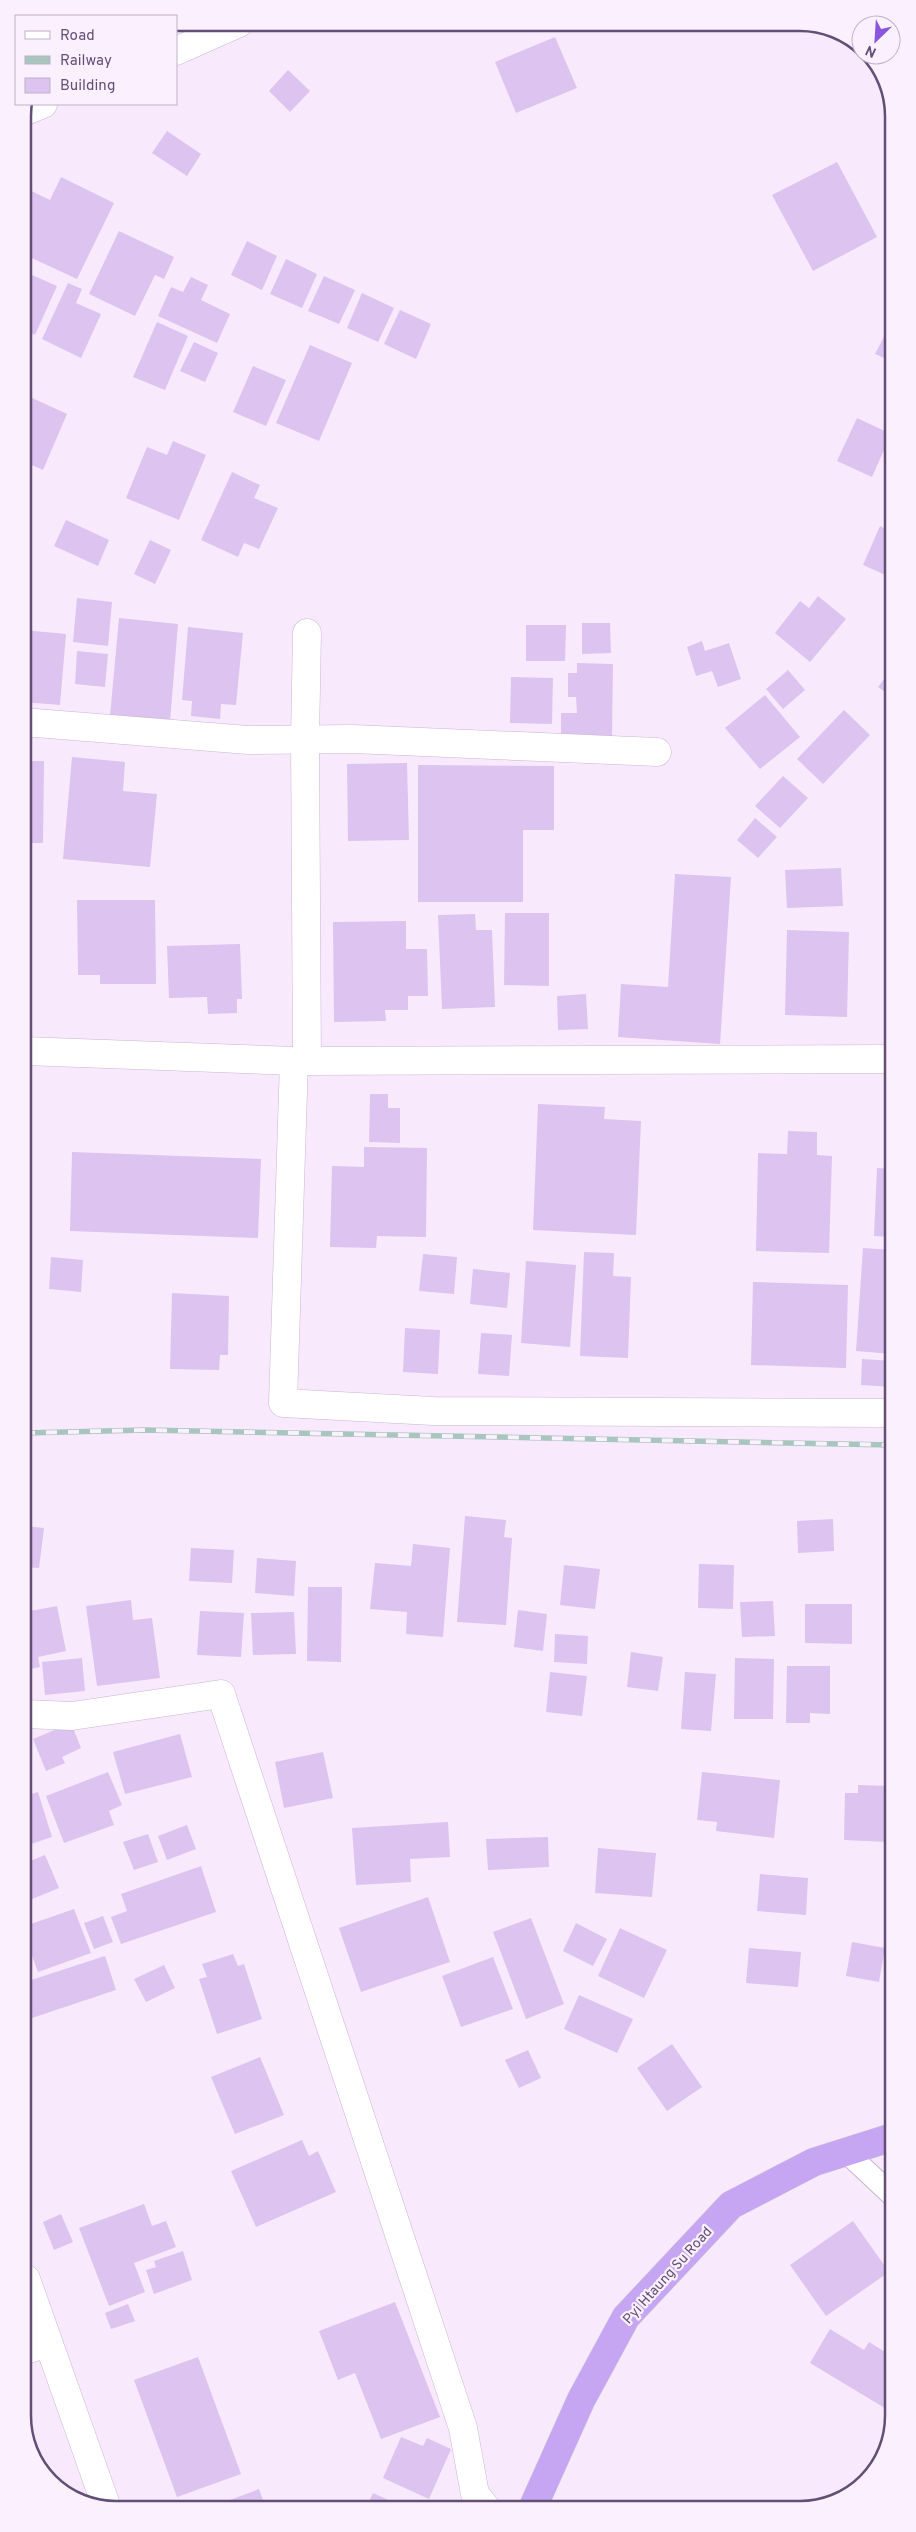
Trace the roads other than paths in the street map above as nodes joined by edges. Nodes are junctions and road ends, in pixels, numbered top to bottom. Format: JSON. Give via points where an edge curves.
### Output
{"nodes":[{"id":1,"x":219,"y":31,"type":"edge"},
{"id":2,"x":178,"y":50,"type":"edge"},
{"id":3,"x":307,"y":633,"type":"dead end"},
{"id":4,"x":31,"y":723,"type":"edge"},
{"id":5,"x":304,"y":740,"type":"junction"},
{"id":6,"x":658,"y":752,"type":"dead end"},
{"id":7,"x":31,"y":1051,"type":"edge"},
{"id":8,"x":885,"y":1059,"type":"edge"},
{"id":9,"x":300,"y":1061,"type":"junction"},
{"id":10,"x":885,"y":1413,"type":"edge"},
{"id":11,"x":31,"y":1714,"type":"edge"},
{"id":12,"x":885,"y":2140,"type":"edge"},
{"id":13,"x":846,"y":2152,"type":"junction"},
{"id":14,"x":885,"y":2189,"type":"edge"},
{"id":15,"x":31,"y":2309,"type":"edge"},
{"id":16,"x":37,"y":2346,"type":"edge"},
{"id":17,"x":103,"y":2500,"type":"edge"},
{"id":18,"x":481,"y":2501,"type":"edge"},
{"id":19,"x":536,"y":2501,"type":"edge"}],
"edges":[{"from":1,"to":2,"type":"street"},
{"from":3,"to":5,"type":"street"},
{"from":4,"to":5,"type":"street","via":[[248,740]]},
{"from":5,"to":6,"type":"street","via":[[354,739]]},
{"from":5,"to":9,"type":"street"},
{"from":7,"to":9,"type":"street"},
{"from":8,"to":9,"type":"street"},
{"from":9,"to":10,"type":"street","via":[[282,1403],[432,1411]]},
{"from":11,"to":18,"type":"street","via":[[72,1716],[221,1694],[463,2428],[476,2494]]},
{"from":12,"to":13,"type":"highway","name":"Pyi Htaung Su Road"},
{"from":13,"to":14,"type":"lane"},
{"from":13,"to":19,"type":"highway","name":"Pyi Htaung Su Road","via":[[814,2162],[732,2205],[626,2317],[581,2400]]},
{"from":15,"to":16,"type":"street"},
{"from":16,"to":17,"type":"street"}]}
